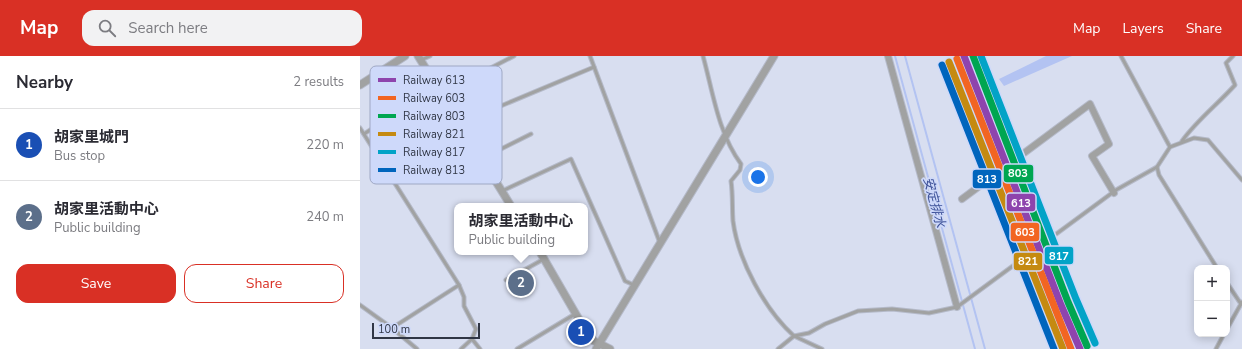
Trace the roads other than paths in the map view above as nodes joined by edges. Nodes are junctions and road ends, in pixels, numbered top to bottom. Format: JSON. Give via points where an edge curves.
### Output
{"nodes":[{"id":1,"x":405,"y":56,"type":"edge"},
{"id":2,"x":430,"y":56,"type":"edge"},
{"id":3,"x":514,"y":56,"type":"edge"},
{"id":4,"x":590,"y":56,"type":"edge"},
{"id":5,"x":703,"y":56,"type":"edge"},
{"id":6,"x":774,"y":56,"type":"edge"},
{"id":7,"x":888,"y":56,"type":"edge"},
{"id":8,"x":1121,"y":56,"type":"edge"},
{"id":9,"x":1233,"y":56,"type":"edge"},
{"id":10,"x":420,"y":58,"type":"edge"},
{"id":11,"x":388,"y":66,"type":"edge"},
{"id":12,"x":495,"y":66,"type":"edge"},
{"id":13,"x":594,"y":67,"type":"junction"},
{"id":14,"x":370,"y":77,"type":"edge"},
{"id":15,"x":361,"y":82,"type":"edge"},
{"id":16,"x":502,"y":105,"type":"edge"},
{"id":17,"x":360,"y":128,"type":"edge"},
{"id":18,"x":370,"y":130,"type":"edge"},
{"id":19,"x":364,"y":134,"type":"junction"},
{"id":20,"x":531,"y":134,"type":"dead end"},
{"id":21,"x":725,"y":137,"type":"junction"},
{"id":22,"x":1182,"y":141,"type":"junction"},
{"id":23,"x":370,"y":144,"type":"edge"},
{"id":24,"x":1170,"y":147,"type":"junction"},
{"id":25,"x":502,"y":149,"type":"edge"},
{"id":26,"x":1157,"y":167,"type":"junction"},
{"id":27,"x":1242,"y":180,"type":"edge"},
{"id":28,"x":395,"y":184,"type":"edge"},
{"id":29,"x":498,"y":184,"type":"edge"},
{"id":30,"x":502,"y":191,"type":"junction"},
{"id":31,"x":1114,"y":192,"type":"junction"},
{"id":32,"x":962,"y":199,"type":"dead end"},
{"id":33,"x":509,"y":203,"type":"edge"},
{"id":34,"x":660,"y":244,"type":"junction"},
{"id":35,"x":542,"y":255,"type":"edge"},
{"id":36,"x":544,"y":259,"type":"junction"},
{"id":37,"x":1215,"y":265,"type":"edge"},
{"id":38,"x":506,"y":280,"type":"dead end"},
{"id":39,"x":459,"y":285,"type":"junction"},
{"id":40,"x":636,"y":285,"type":"junction"},
{"id":41,"x":1230,"y":287,"type":"edge"},
{"id":42,"x":1241,"y":303,"type":"edge"},
{"id":43,"x":360,"y":305,"type":"edge"},
{"id":44,"x":958,"y":305,"type":"junction"},
{"id":45,"x":575,"y":314,"type":"junction"},
{"id":46,"x":1230,"y":323,"type":"edge"},
{"id":47,"x":392,"y":328,"type":"junction"},
{"id":48,"x":794,"y":336,"type":"junction"},
{"id":49,"x":1222,"y":337,"type":"edge"},
{"id":50,"x":472,"y":339,"type":"junction"},
{"id":51,"x":598,"y":346,"type":"edge"},
{"id":52,"x":417,"y":349,"type":"edge"},
{"id":53,"x":461,"y":349,"type":"edge"},
{"id":54,"x":480,"y":349,"type":"edge"},
{"id":55,"x":517,"y":349,"type":"edge"},
{"id":56,"x":610,"y":349,"type":"edge"},
{"id":57,"x":778,"y":349,"type":"edge"},
{"id":58,"x":822,"y":349,"type":"edge"},
{"id":59,"x":1216,"y":349,"type":"edge"}],
"edges":[{"from":1,"to":11,"type":"street"},
{"from":2,"to":10,"type":"lane"},
{"from":3,"to":12,"type":"lane"},
{"from":4,"to":13,"type":"lane"},
{"from":5,"to":21,"type":"lane"},
{"from":6,"to":21,"type":"street"},
{"from":7,"to":44,"type":"street"},
{"from":8,"to":24,"type":"lane"},
{"from":9,"to":22,"type":"lane","via":[[1226,63],[1235,85]]},
{"from":13,"to":16,"type":"lane"},
{"from":13,"to":34,"type":"lane"},
{"from":14,"to":15,"type":"street"},
{"from":17,"to":19,"type":"lane"},
{"from":18,"to":19,"type":"lane"},
{"from":19,"to":23,"type":"lane"},
{"from":20,"to":25,"type":"lane"},
{"from":21,"to":34,"type":"street"},
{"from":21,"to":48,"type":"lane","via":[[741,164],[740,170],[731,181],[733,221],[743,257],[750,276],[781,324]]},
{"from":22,"to":24,"type":"lane"},
{"from":22,"to":27,"type":"lane","via":[[1194,138],[1208,140]]},
{"from":24,"to":26,"type":"lane"},
{"from":26,"to":31,"type":"lane"},
{"from":26,"to":37,"type":"lane","via":[[1159,175]]},
{"from":28,"to":39,"type":"lane"},
{"from":29,"to":30,"type":"street"},
{"from":30,"to":33,"type":"street"},
{"from":30,"to":40,"type":"lane","via":[[571,160],[625,281]]},
{"from":31,"to":32,"type":"street","via":[[1092,156],[1109,144],[1090,104]]},
{"from":31,"to":44,"type":"lane"},
{"from":34,"to":40,"type":"street"},
{"from":35,"to":36,"type":"street"},
{"from":36,"to":38,"type":"lane"},
{"from":36,"to":45,"type":"street"},
{"from":39,"to":47,"type":"lane"},
{"from":39,"to":50,"type":"lane","via":[[464,297],[464,306],[476,329]]},
{"from":40,"to":51,"type":"street"},
{"from":41,"to":42,"type":"lane"},
{"from":42,"to":46,"type":"lane"},
{"from":43,"to":47,"type":"lane"},
{"from":44,"to":48,"type":"lane","via":[[929,313],[892,309],[858,311],[824,324],[809,333]]},
{"from":45,"to":51,"type":"street"},
{"from":45,"to":55,"type":"lane"},
{"from":47,"to":52,"type":"lane"},
{"from":48,"to":57,"type":"lane"},
{"from":48,"to":58,"type":"lane"},
{"from":49,"to":59,"type":"lane"},
{"from":50,"to":53,"type":"lane"},
{"from":50,"to":54,"type":"lane"},
{"from":51,"to":56,"type":"street"}]}
